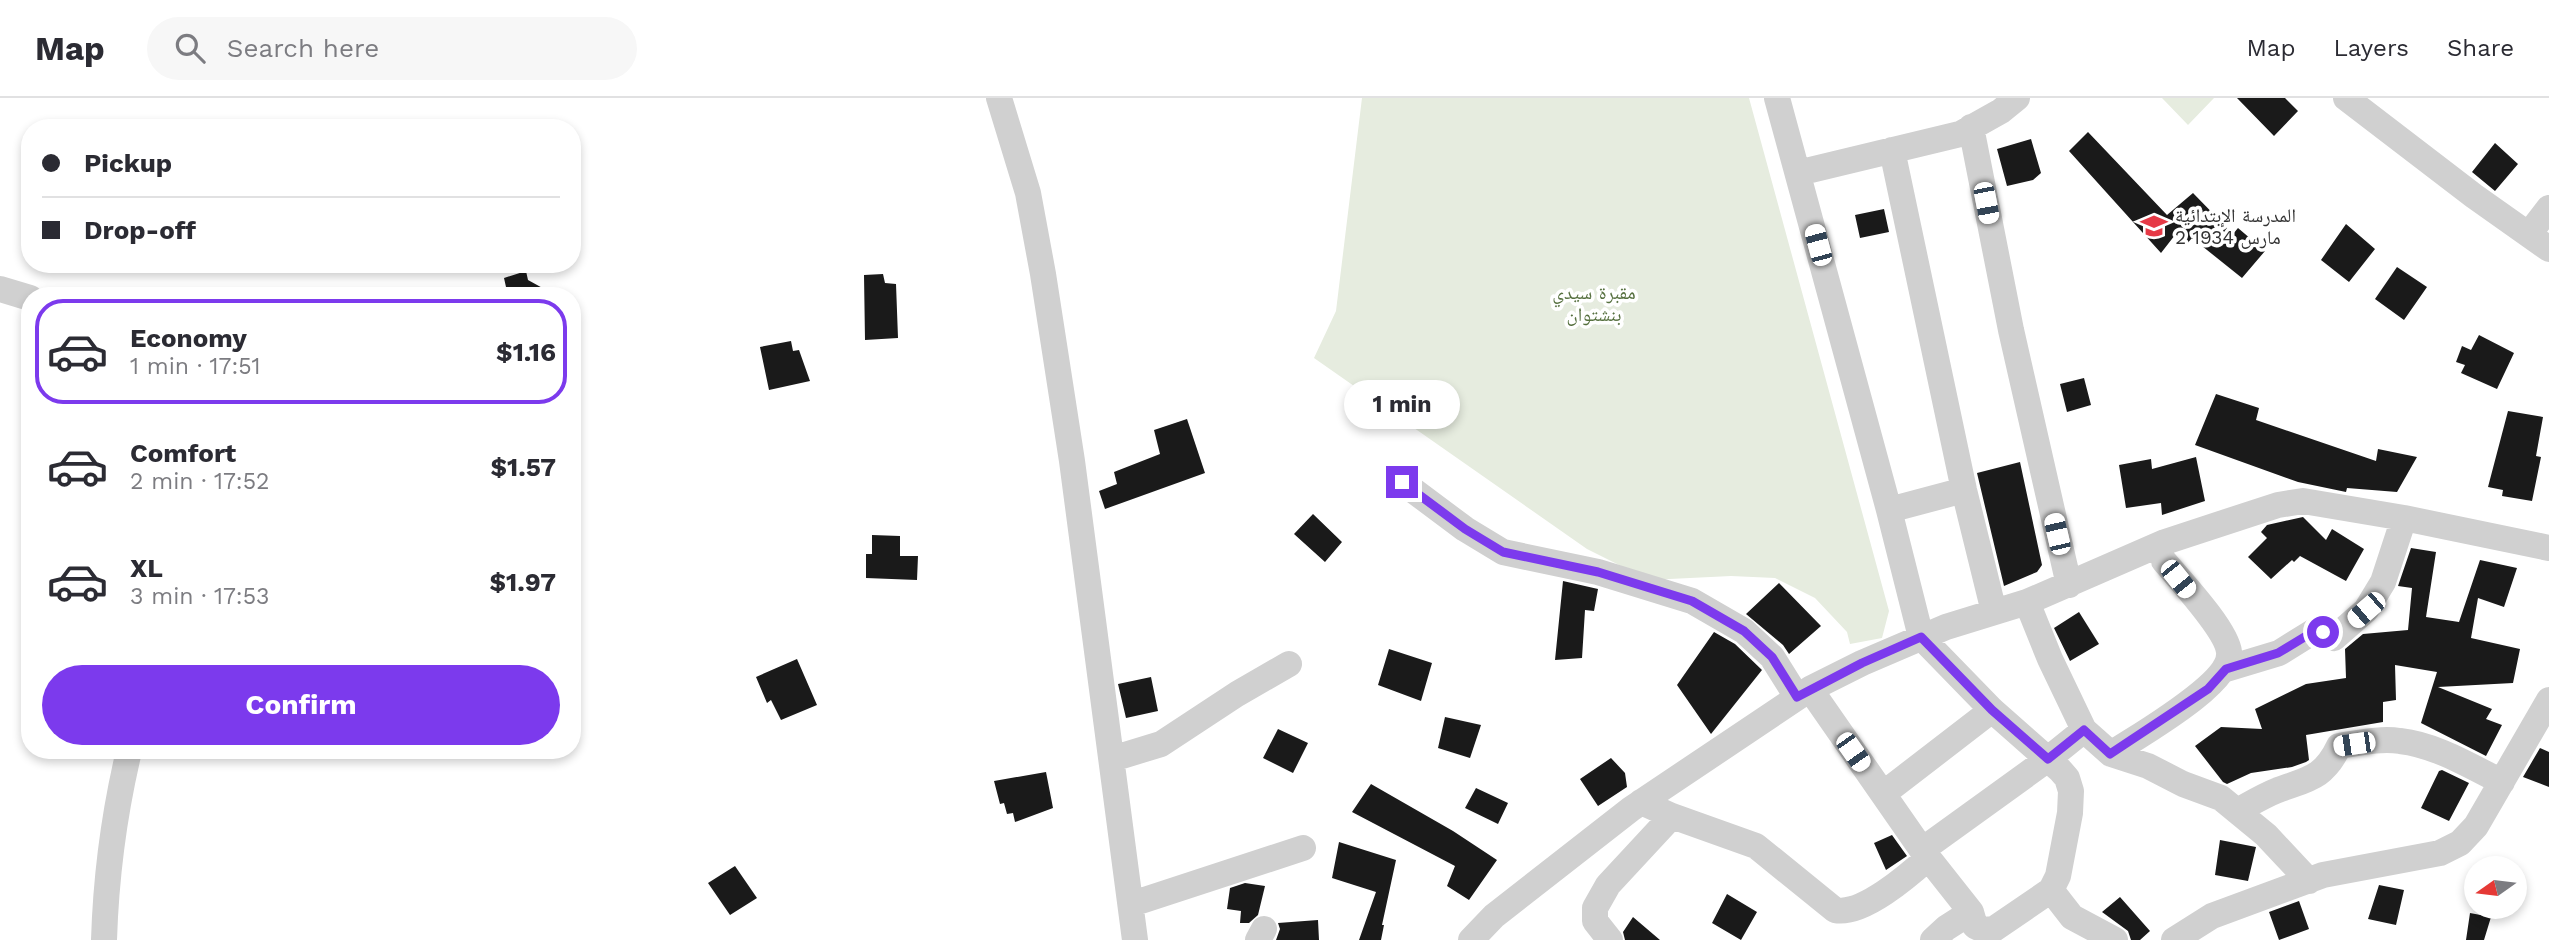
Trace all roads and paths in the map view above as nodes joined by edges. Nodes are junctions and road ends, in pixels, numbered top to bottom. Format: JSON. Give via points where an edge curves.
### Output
{"nodes":[{"id":1,"x":999,"y":98,"type":"edge"},
{"id":2,"x":1777,"y":98,"type":"edge"},
{"id":3,"x":2017,"y":98,"type":"edge"},
{"id":4,"x":2346,"y":98,"type":"edge"},
{"id":5,"x":1979,"y":116,"type":"edge"},
{"id":6,"x":1892,"y":150,"type":"junction"},
{"id":7,"x":1798,"y":173,"type":"junction"},
{"id":8,"x":2549,"y":208,"type":"edge"},
{"id":9,"x":2539,"y":241,"type":"edge"},
{"id":10,"x":0,"y":289,"type":"edge"},
{"id":11,"x":21,"y":295,"type":"edge"},
{"id":12,"x":1402,"y":482,"type":"dead end"},
{"id":13,"x":1964,"y":490,"type":"junction"},
{"id":14,"x":1889,"y":510,"type":"junction"},
{"id":15,"x":2404,"y":517,"type":"junction"},
{"id":16,"x":2549,"y":548,"type":"edge"},
{"id":17,"x":2164,"y":561,"type":"dead end"},
{"id":18,"x":2069,"y":585,"type":"junction"},
{"id":19,"x":2027,"y":602,"type":"junction"},
{"id":20,"x":1994,"y":612,"type":"junction"},
{"id":21,"x":1921,"y":637,"type":"junction"},
{"id":22,"x":1289,"y":664,"type":"dead end"},
{"id":23,"x":2226,"y":669,"type":"junction"},
{"id":24,"x":1804,"y":693,"type":"junction"},
{"id":25,"x":2549,"y":700,"type":"edge"},
{"id":26,"x":1992,"y":710,"type":"junction"},
{"id":27,"x":2084,"y":730,"type":"junction"},
{"id":28,"x":2110,"y":754,"type":"junction"},
{"id":29,"x":127,"y":759,"type":"edge"},
{"id":30,"x":1112,"y":759,"type":"junction"},
{"id":31,"x":2048,"y":759,"type":"junction"},
{"id":32,"x":2502,"y":782,"type":"junction"},
{"id":33,"x":1883,"y":794,"type":"junction"},
{"id":34,"x":1641,"y":802,"type":"junction"},
{"id":35,"x":2236,"y":811,"type":"junction"},
{"id":36,"x":1672,"y":816,"type":"junction"},
{"id":37,"x":1303,"y":848,"type":"dead end"},
{"id":38,"x":1925,"y":854,"type":"junction"},
{"id":39,"x":2309,"y":881,"type":"junction"},
{"id":40,"x":2051,"y":890,"type":"junction"},
{"id":41,"x":1132,"y":904,"type":"junction"},
{"id":42,"x":1971,"y":912,"type":"junction"},
{"id":43,"x":104,"y":940,"type":"edge"},
{"id":44,"x":1135,"y":940,"type":"edge"},
{"id":45,"x":1471,"y":940,"type":"edge"},
{"id":46,"x":1610,"y":940,"type":"edge"},
{"id":47,"x":1933,"y":940,"type":"edge"},
{"id":48,"x":2115,"y":940,"type":"edge"},
{"id":49,"x":2174,"y":940,"type":"edge"}],
"edges":[{"from":1,"to":30,"type":"street","via":[[1028,193],[1043,274]]},
{"from":2,"to":7,"type":"street"},
{"from":3,"to":5,"type":"street","via":[[2001,111]]},
{"from":4,"to":9,"type":"street"},
{"from":5,"to":6,"type":"street","via":[[1960,134]]},
{"from":5,"to":18,"type":"street","via":[[2011,330]]},
{"from":6,"to":7,"type":"street"},
{"from":6,"to":13,"type":"street"},
{"from":7,"to":14,"type":"street"},
{"from":8,"to":9,"type":"street"},
{"from":10,"to":11,"type":"street"},
{"from":12,"to":24,"type":"street","via":[[1503,552],[1598,572],[1692,601],[1744,631]]},
{"from":13,"to":14,"type":"street"},
{"from":13,"to":20,"type":"street"},
{"from":14,"to":21,"type":"street"},
{"from":15,"to":16,"type":"street"},
{"from":15,"to":18,"type":"street","via":[[2304,501],[2278,505],[2165,542]]},
{"from":15,"to":23,"type":"street","via":[[2383,582],[2366,610],[2334,638],[2316,630],[2278,653]]},
{"from":17,"to":23,"type":"street","via":[[2221,631],[2229,652]]},
{"from":18,"to":19,"type":"street"},
{"from":19,"to":20,"type":"street"},
{"from":19,"to":27,"type":"street"},
{"from":20,"to":21,"type":"street"},
{"from":21,"to":24,"type":"street"},
{"from":21,"to":26,"type":"street"},
{"from":22,"to":30,"type":"street","via":[[1161,744]]},
{"from":23,"to":28,"type":"street","via":[[2208,689]]},
{"from":24,"to":33,"type":"street"},
{"from":24,"to":34,"type":"street"},
{"from":25,"to":32,"type":"street"},
{"from":26,"to":31,"type":"street"},
{"from":26,"to":33,"type":"street"},
{"from":27,"to":28,"type":"street"},
{"from":27,"to":31,"type":"street"},
{"from":28,"to":35,"type":"street","via":[[2221,798]]},
{"from":29,"to":43,"type":"street","via":[[113,827]]},
{"from":30,"to":41,"type":"street"},
{"from":31,"to":38,"type":"street"},
{"from":31,"to":40,"type":"street","via":[[2067,778],[2071,791],[2061,866]]},
{"from":32,"to":35,"type":"street","via":[[2443,753],[2400,741],[2369,741],[2339,746],[2332,762],[2313,778]]},
{"from":32,"to":39,"type":"street","via":[[2476,825],[2460,842],[2440,853]]},
{"from":33,"to":38,"type":"street"},
{"from":34,"to":36,"type":"street"},
{"from":34,"to":45,"type":"street","via":[[1493,916]]},
{"from":35,"to":39,"type":"street"},
{"from":36,"to":38,"type":"street","via":[[1756,846],[1835,910],[1844,912],[1905,879]]},
{"from":36,"to":46,"type":"street","via":[[1608,885],[1595,908],[1595,921]]},
{"from":37,"to":41,"type":"street"},
{"from":38,"to":42,"type":"street"},
{"from":39,"to":49,"type":"street","via":[[2212,916]]},
{"from":40,"to":42,"type":"street","via":[[1994,929],[1975,926]]},
{"from":40,"to":48,"type":"street","via":[[2072,917]]},
{"from":41,"to":44,"type":"street"},
{"from":42,"to":47,"type":"street"}]}
